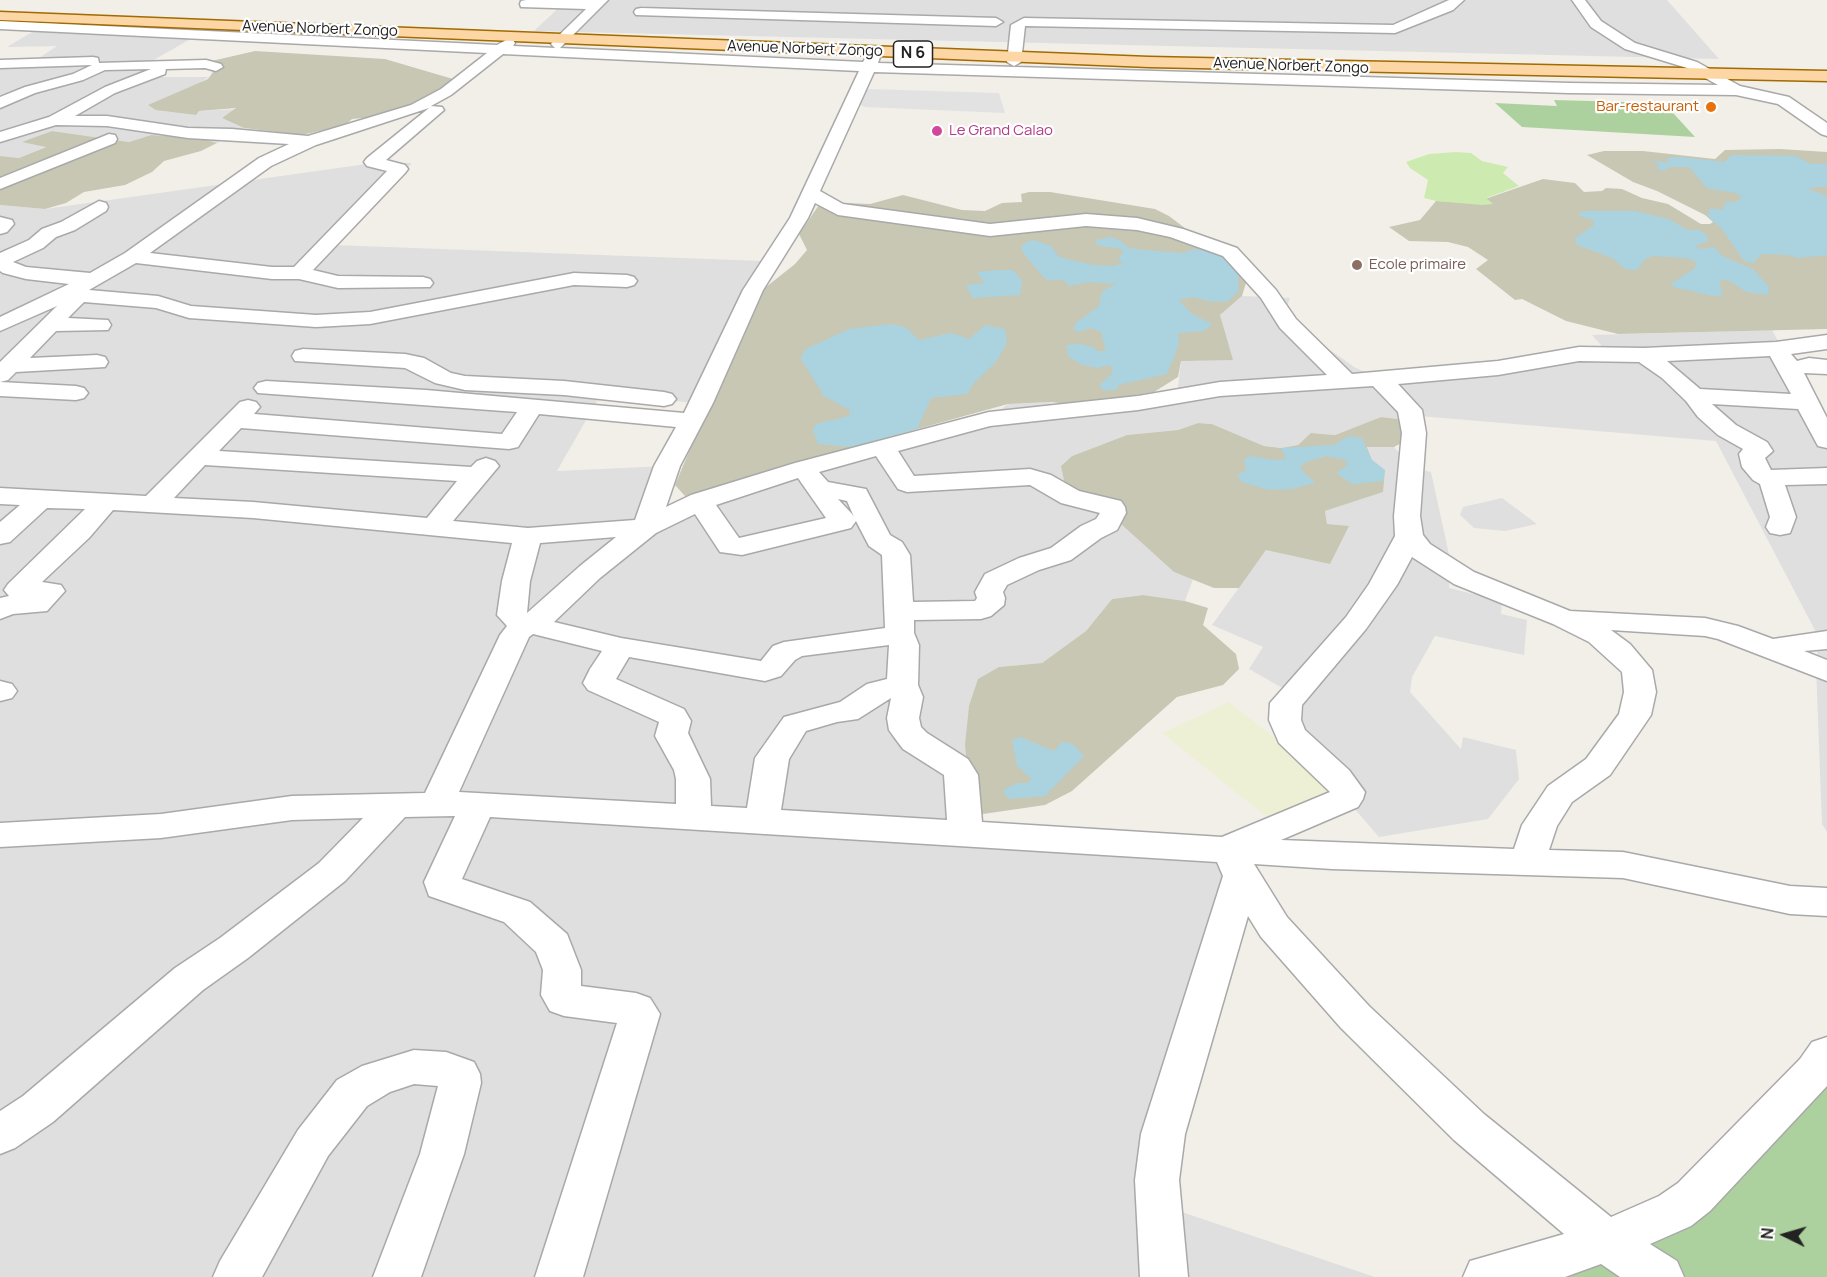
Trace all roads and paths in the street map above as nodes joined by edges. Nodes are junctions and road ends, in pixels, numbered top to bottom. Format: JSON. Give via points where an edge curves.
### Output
{"nodes":[{"id":1,"x":1458,"y":0,"type":"edge"},
{"id":2,"x":1578,"y":0,"type":"edge"},
{"id":3,"x":591,"y":3,"type":"edge"},
{"id":4,"x":526,"y":4,"type":"dead end"},
{"id":5,"x":641,"y":12,"type":"dead end"},
{"id":6,"x":0,"y":16,"type":"edge"},
{"id":7,"x":0,"y":23,"type":"edge"},
{"id":8,"x":155,"y":30,"type":"junction"},
{"id":9,"x":1008,"y":34,"type":"junction"},
{"id":10,"x":552,"y":41,"type":"junction"},
{"id":11,"x":506,"y":45,"type":"junction"},
{"id":12,"x":871,"y":62,"type":"junction"},
{"id":13,"x":0,"y":64,"type":"edge"},
{"id":14,"x":173,"y":64,"type":"junction"},
{"id":15,"x":216,"y":67,"type":"dead end"},
{"id":16,"x":1827,"y":76,"type":"edge"},
{"id":17,"x":1715,"y":78,"type":"junction"},
{"id":18,"x":1827,"y":82,"type":"edge"},
{"id":19,"x":0,"y":87,"type":"edge"},
{"id":20,"x":30,"y":90,"type":"junction"},
{"id":21,"x":110,"y":90,"type":"junction"},
{"id":22,"x":1736,"y":90,"type":"junction"},
{"id":23,"x":446,"y":92,"type":"junction"},
{"id":24,"x":0,"y":103,"type":"edge"},
{"id":25,"x":12,"y":112,"type":"edge"},
{"id":26,"x":58,"y":118,"type":"junction"},
{"id":27,"x":1827,"y":131,"type":"edge"},
{"id":28,"x":0,"y":137,"type":"edge"},
{"id":29,"x":109,"y":139,"type":"dead end"},
{"id":30,"x":310,"y":141,"type":"junction"},
{"id":31,"x":0,"y":184,"type":"edge"},
{"id":32,"x":811,"y":193,"type":"junction"},
{"id":33,"x":99,"y":207,"type":"dead end"},
{"id":34,"x":0,"y":223,"type":"edge"},
{"id":35,"x":0,"y":228,"type":"edge"},
{"id":36,"x":154,"y":243,"type":"junction"},
{"id":37,"x":196,"y":246,"type":"dead end"},
{"id":38,"x":132,"y":257,"type":"junction"},
{"id":39,"x":0,"y":262,"type":"edge"},
{"id":40,"x":299,"y":273,"type":"junction"},
{"id":41,"x":94,"y":280,"type":"junction"},
{"id":42,"x":627,"y":281,"type":"dead end"},
{"id":43,"x":423,"y":283,"type":"dead end"},
{"id":44,"x":71,"y":295,"type":"junction"},
{"id":45,"x":0,"y":310,"type":"edge"},
{"id":46,"x":25,"y":312,"type":"junction"},
{"id":47,"x":335,"y":321,"type":"junction"},
{"id":48,"x":51,"y":324,"type":"junction"},
{"id":49,"x":0,"y":325,"type":"edge"},
{"id":50,"x":100,"y":325,"type":"dead end"},
{"id":51,"x":1827,"y":342,"type":"edge"},
{"id":52,"x":1644,"y":355,"type":"junction"},
{"id":53,"x":303,"y":356,"type":"junction"},
{"id":54,"x":1783,"y":359,"type":"junction"},
{"id":55,"x":97,"y":362,"type":"dead end"},
{"id":56,"x":1827,"y":367,"type":"edge"},
{"id":57,"x":4,"y":368,"type":"edge"},
{"id":58,"x":1378,"y":378,"type":"junction"},
{"id":59,"x":1345,"y":380,"type":"junction"},
{"id":60,"x":266,"y":388,"type":"junction"},
{"id":61,"x":0,"y":390,"type":"edge"},
{"id":62,"x":76,"y":393,"type":"dead end"},
{"id":63,"x":1695,"y":396,"type":"junction"},
{"id":64,"x":1808,"y":402,"type":"junction"},
{"id":65,"x":532,"y":407,"type":"junction"},
{"id":66,"x":696,"y":412,"type":"junction"},
{"id":67,"x":236,"y":420,"type":"junction"},
{"id":68,"x":1827,"y":441,"type":"edge"},
{"id":69,"x":509,"y":442,"type":"junction"},
{"id":70,"x":882,"y":446,"type":"junction"},
{"id":71,"x":198,"y":457,"type":"junction"},
{"id":72,"x":476,"y":475,"type":"junction"},
{"id":73,"x":1827,"y":477,"type":"edge"},
{"id":74,"x":812,"y":478,"type":"junction"},
{"id":75,"x":1773,"y":481,"type":"junction"},
{"id":76,"x":0,"y":496,"type":"edge"},
{"id":77,"x":72,"y":501,"type":"junction"},
{"id":78,"x":700,"y":501,"type":"junction"},
{"id":79,"x":105,"y":503,"type":"junction"},
{"id":80,"x":152,"y":505,"type":"junction"},
{"id":81,"x":646,"y":527,"type":"junction"},
{"id":82,"x":1780,"y":527,"type":"dead end"},
{"id":83,"x":433,"y":528,"type":"junction"},
{"id":84,"x":0,"y":536,"type":"edge"},
{"id":85,"x":1409,"y":536,"type":"junction"},
{"id":86,"x":528,"y":537,"type":"junction"},
{"id":87,"x":0,"y":610,"type":"edge"},
{"id":88,"x":1563,"y":618,"type":"junction"},
{"id":89,"x":900,"y":623,"type":"junction"},
{"id":90,"x":529,"y":624,"type":"junction"},
{"id":91,"x":1827,"y":640,"type":"edge"},
{"id":92,"x":621,"y":647,"type":"junction"},
{"id":93,"x":1770,"y":649,"type":"junction"},
{"id":94,"x":1827,"y":671,"type":"edge"},
{"id":95,"x":902,"y":685,"type":"junction"},
{"id":96,"x":398,"y":804,"type":"junction"},
{"id":97,"x":437,"y":804,"type":"junction"},
{"id":98,"x":478,"y":804,"type":"junction"},
{"id":99,"x":694,"y":816,"type":"junction"},
{"id":100,"x":762,"y":820,"type":"junction"},
{"id":101,"x":965,"y":834,"type":"junction"},
{"id":102,"x":0,"y":835,"type":"edge"},
{"id":103,"x":1235,"y":862,"type":"junction"},
{"id":104,"x":1527,"y":863,"type":"junction"},
{"id":105,"x":1827,"y":902,"type":"edge"},
{"id":106,"x":1827,"y":1054,"type":"edge"},
{"id":107,"x":0,"y":1135,"type":"edge"},
{"id":108,"x":1606,"y":1241,"type":"junction"},
{"id":109,"x":237,"y":1277,"type":"edge"},
{"id":110,"x":397,"y":1277,"type":"edge"},
{"id":111,"x":559,"y":1277,"type":"edge"},
{"id":112,"x":1164,"y":1277,"type":"edge"},
{"id":113,"x":1487,"y":1277,"type":"edge"},
{"id":114,"x":1660,"y":1277,"type":"edge"}],
"edges":[{"from":1,"to":9,"type":"street","via":[[1395,29]]},
{"from":2,"to":17,"type":"street","via":[[1596,24],[1630,46],[1692,65]]},
{"from":3,"to":4,"type":"street"},
{"from":3,"to":10,"type":"street"},
{"from":5,"to":9,"type":"street"},
{"from":6,"to":10,"type":"main road","name":"Avenue Norbert Zongo","number":"N 6"},
{"from":7,"to":8,"type":"main road","name":"Avenue Norbert Zongo","number":"N 6"},
{"from":8,"to":11,"type":"main road","name":"Avenue Norbert Zongo","number":"N 6"},
{"from":8,"to":13,"type":"street","via":[[86,62]]},
{"from":9,"to":10,"type":"main road","name":"Avenue Norbert Zongo","number":"N 6"},
{"from":9,"to":12,"type":"main road","name":"Avenue Norbert Zongo","number":"N 6"},
{"from":9,"to":17,"type":"main road","name":"Avenue Norbert Zongo","number":"N 6"},
{"from":10,"to":11,"type":"main road","name":"Avenue Norbert Zongo","number":"N 6"},
{"from":10,"to":12,"type":"main road","name":"Avenue Norbert Zongo","number":"N 6"},
{"from":11,"to":12,"type":"street"},
{"from":11,"to":23,"type":"street"},
{"from":12,"to":22,"type":"street","via":[[1558,88]]},
{"from":12,"to":32,"type":"street"},
{"from":14,"to":15,"type":"street"},
{"from":14,"to":20,"type":"street","via":[[103,66]]},
{"from":14,"to":21,"type":"street"},
{"from":16,"to":17,"type":"main road","name":"Avenue Norbert Zongo","number":"N 6"},
{"from":17,"to":18,"type":"main road","name":"Avenue Norbert Zongo","number":"N 6"},
{"from":17,"to":22,"type":"street"},
{"from":19,"to":20,"type":"street"},
{"from":20,"to":21,"type":"street"},
{"from":20,"to":24,"type":"street"},
{"from":21,"to":26,"type":"street"},
{"from":22,"to":27,"type":"street","via":[[1783,100]]},
{"from":23,"to":30,"type":"street","via":[[404,113]]},
{"from":23,"to":40,"type":"street","via":[[444,104],[373,162],[399,169]]},
{"from":25,"to":26,"type":"street"},
{"from":26,"to":28,"type":"street"},
{"from":26,"to":30,"type":"street","via":[[114,121],[188,133]]},
{"from":29,"to":31,"type":"street"},
{"from":30,"to":36,"type":"street","via":[[265,162]]},
{"from":32,"to":59,"type":"street","via":[[838,209],[990,230],[1086,220],[1137,224],[1176,233],[1230,252],[1269,294],[1288,323]]},
{"from":32,"to":66,"type":"street","via":[[753,290]]},
{"from":33,"to":39,"type":"street"},
{"from":34,"to":35,"type":"street","via":[[5,224]]},
{"from":36,"to":37,"type":"street"},
{"from":36,"to":38,"type":"street"},
{"from":38,"to":40,"type":"street"},
{"from":38,"to":41,"type":"street"},
{"from":39,"to":41,"type":"street","via":[[26,273]]},
{"from":40,"to":43,"type":"street","via":[[338,282]]},
{"from":41,"to":44,"type":"street"},
{"from":42,"to":47,"type":"street","via":[[574,279],[406,312]]},
{"from":44,"to":46,"type":"street"},
{"from":44,"to":47,"type":"street","via":[[158,302],[198,313]]},
{"from":44,"to":48,"type":"street"},
{"from":45,"to":46,"type":"street"},
{"from":46,"to":49,"type":"street"},
{"from":47,"to":53,"type":"street","via":[[320,342]]},
{"from":48,"to":50,"type":"street"},
{"from":48,"to":57,"type":"street"},
{"from":51,"to":54,"type":"street"},
{"from":52,"to":54,"type":"street"},
{"from":52,"to":58,"type":"street","via":[[1579,354],[1498,368]]},
{"from":52,"to":63,"type":"street"},
{"from":53,"to":60,"type":"street"},
{"from":53,"to":66,"type":"street","via":[[405,361],[465,383],[564,388]]},
{"from":54,"to":56,"type":"street"},
{"from":54,"to":64,"type":"street"},
{"from":55,"to":57,"type":"street"},
{"from":58,"to":59,"type":"street"},
{"from":58,"to":85,"type":"street","via":[[1410,411],[1414,434]]},
{"from":59,"to":70,"type":"street","via":[[1220,389],[1138,403],[989,419]]},
{"from":60,"to":65,"type":"street"},
{"from":60,"to":67,"type":"street"},
{"from":61,"to":62,"type":"street"},
{"from":63,"to":64,"type":"street"},
{"from":63,"to":75,"type":"street","via":[[1727,430],[1758,447],[1761,451],[1752,454],[1755,467]]},
{"from":64,"to":68,"type":"street"},
{"from":65,"to":66,"type":"street"},
{"from":65,"to":69,"type":"street"},
{"from":66,"to":81,"type":"street","via":[[662,477]]},
{"from":67,"to":69,"type":"street"},
{"from":67,"to":71,"type":"street"},
{"from":69,"to":72,"type":"street"},
{"from":70,"to":74,"type":"street"},
{"from":70,"to":89,"type":"street","via":[[907,484],[1030,477],[1070,497],[1112,507],[1113,513],[1107,524],[1061,554],[995,580],[989,591],[989,605],[981,610]]},
{"from":71,"to":72,"type":"street"},
{"from":71,"to":80,"type":"street"},
{"from":72,"to":83,"type":"street"},
{"from":73,"to":75,"type":"street"},
{"from":74,"to":78,"type":"street"},
{"from":74,"to":78,"type":"street","via":[[841,522],[742,547],[730,546]]},
{"from":74,"to":89,"type":"street","via":[[857,495],[879,540],[892,548],[898,573]]},
{"from":75,"to":82,"type":"street","via":[[1783,517]]},
{"from":76,"to":77,"type":"street"},
{"from":77,"to":79,"type":"street"},
{"from":77,"to":84,"type":"street","via":[[41,500]]},
{"from":78,"to":81,"type":"street"},
{"from":79,"to":80,"type":"street"},
{"from":79,"to":87,"type":"street","via":[[18,590],[51,591],[37,605],[5,605]]},
{"from":80,"to":83,"type":"street"},
{"from":81,"to":86,"type":"street"},
{"from":81,"to":90,"type":"street","via":[[540,619]]},
{"from":83,"to":86,"type":"street"},
{"from":85,"to":88,"type":"street","via":[[1420,550],[1464,578]]},
{"from":85,"to":103,"type":"street","via":[[1383,585],[1356,623],[1286,703],[1285,720],[1291,735],[1337,778],[1348,792],[1346,799]]},
{"from":86,"to":90,"type":"street","via":[[512,615]]},
{"from":88,"to":93,"type":"street","via":[[1704,627]]},
{"from":88,"to":104,"type":"street","via":[[1600,636],[1619,651],[1637,670],[1640,692],[1635,715],[1598,767],[1560,794],[1540,825]]},
{"from":89,"to":92,"type":"street","via":[[795,648],[765,671]]},
{"from":89,"to":95,"type":"street","via":[[904,645]]},
{"from":90,"to":92,"type":"street"},
{"from":90,"to":97,"type":"street","via":[[515,635]]},
{"from":91,"to":93,"type":"street"},
{"from":92,"to":99,"type":"street","via":[[599,683],[673,716],[671,736],[693,779]]},
{"from":93,"to":94,"type":"street"},
{"from":95,"to":100,"type":"street","via":[[878,691],[847,712],[795,724],[772,758]]},
{"from":95,"to":101,"type":"street","via":[[907,697],[905,730],[915,741],[956,767],[961,776]]},
{"from":96,"to":97,"type":"street"},
{"from":96,"to":102,"type":"street","via":[[292,808],[162,826]]},
{"from":96,"to":107,"type":"street","via":[[332,872],[189,979],[38,1109]]},
{"from":97,"to":98,"type":"street"},
{"from":98,"to":99,"type":"street"},
{"from":98,"to":111,"type":"street","via":[[442,886],[517,912],[553,944],[562,970],[564,1000],[636,1009],[640,1014]]},
{"from":99,"to":100,"type":"street"},
{"from":100,"to":101,"type":"street"},
{"from":101,"to":103,"type":"street"},
{"from":103,"to":104,"type":"street","via":[[1332,856]]},
{"from":103,"to":108,"type":"street","via":[[1274,927],[1355,1017],[1469,1127]]},
{"from":103,"to":112,"type":"street","via":[[1163,1134],[1157,1180]]},
{"from":104,"to":105,"type":"street","via":[[1623,865],[1790,900]]},
{"from":106,"to":108,"type":"street","via":[[1694,1197],[1675,1211]]},
{"from":108,"to":113,"type":"street"},
{"from":108,"to":114,"type":"street"},
{"from":109,"to":110,"type":"street","via":[[313,1143],[352,1093],[377,1078],[414,1067],[446,1069],[459,1074],[460,1083],[442,1154]]}]}
